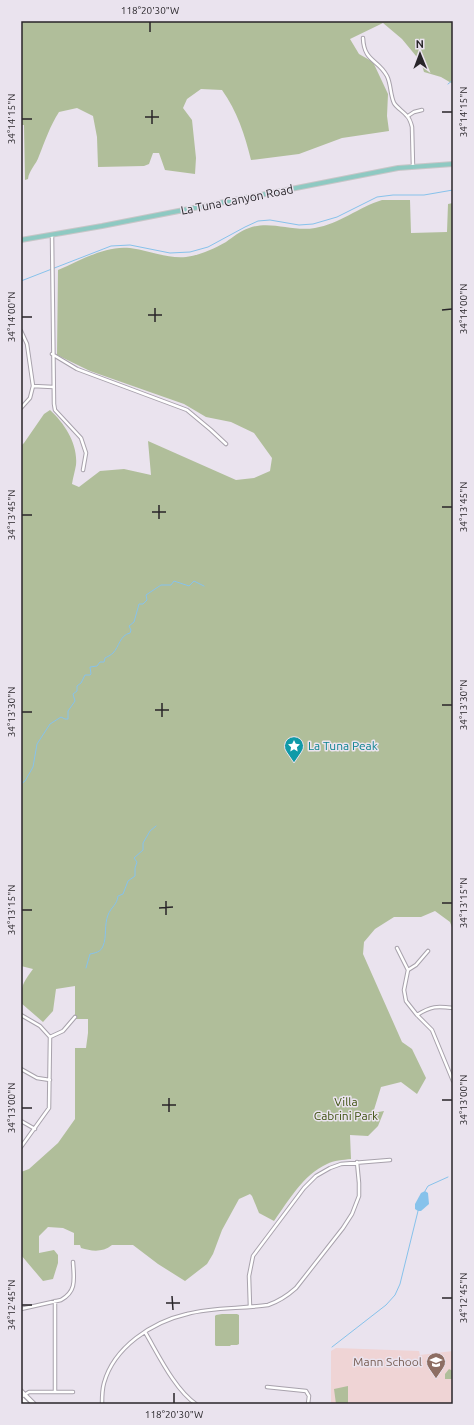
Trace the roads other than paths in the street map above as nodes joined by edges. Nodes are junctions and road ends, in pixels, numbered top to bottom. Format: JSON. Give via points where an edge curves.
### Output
{"nodes":[{"id":1,"x":364,"y":38,"type":"dead end"},
{"id":2,"x":422,"y":110,"type":"dead end"},
{"id":3,"x":408,"y":116,"type":"junction"},
{"id":4,"x":453,"y":164,"type":"edge"},
{"id":5,"x":413,"y":167,"type":"junction"},
{"id":6,"x":52,"y":235,"type":"junction"},
{"id":7,"x":21,"y":240,"type":"edge"},
{"id":8,"x":21,"y":331,"type":"edge"},
{"id":9,"x":52,"y":354,"type":"junction"},
{"id":10,"x":33,"y":386,"type":"junction"},
{"id":11,"x":53,"y":387,"type":"junction"},
{"id":12,"x":21,"y":408,"type":"edge"},
{"id":13,"x":226,"y":444,"type":"dead end"},
{"id":14,"x":83,"y":470,"type":"dead end"},
{"id":15,"x":397,"y":948,"type":"dead end"},
{"id":16,"x":428,"y":951,"type":"dead end"},
{"id":17,"x":408,"y":970,"type":"junction"},
{"id":18,"x":453,"y":1008,"type":"edge"},
{"id":19,"x":416,"y":1015,"type":"junction"},
{"id":20,"x":21,"y":1016,"type":"edge"},
{"id":21,"x":75,"y":1017,"type":"dead end"},
{"id":22,"x":50,"y":1037,"type":"junction"},
{"id":23,"x":21,"y":1069,"type":"edge"},
{"id":24,"x":50,"y":1080,"type":"junction"},
{"id":25,"x":453,"y":1081,"type":"edge"},
{"id":26,"x":21,"y":1121,"type":"edge"},
{"id":27,"x":35,"y":1129,"type":"junction"},
{"id":28,"x":21,"y":1147,"type":"edge"},
{"id":29,"x":390,"y":1160,"type":"dead end"},
{"id":30,"x":357,"y":1162,"type":"junction"},
{"id":31,"x":73,"y":1262,"type":"dead end"},
{"id":32,"x":55,"y":1301,"type":"junction"},
{"id":33,"x":250,"y":1307,"type":"junction"},
{"id":34,"x":21,"y":1309,"type":"edge"},
{"id":35,"x":145,"y":1332,"type":"junction"},
{"id":36,"x":267,"y":1387,"type":"dead end"},
{"id":37,"x":21,"y":1391,"type":"edge"},
{"id":38,"x":55,"y":1392,"type":"junction"},
{"id":39,"x":73,"y":1392,"type":"dead end"},
{"id":40,"x":25,"y":1394,"type":"junction"},
{"id":41,"x":21,"y":1397,"type":"edge"},
{"id":42,"x":27,"y":1404,"type":"edge"},
{"id":43,"x":34,"y":1404,"type":"edge"},
{"id":44,"x":102,"y":1404,"type":"edge"},
{"id":45,"x":196,"y":1404,"type":"edge"},
{"id":46,"x":308,"y":1404,"type":"edge"}],
"edges":[{"from":1,"to":3,"type":"street","via":[[365,52],[387,76],[393,101]]},
{"from":2,"to":3,"type":"street"},
{"from":3,"to":5,"type":"street","via":[[412,127]]},
{"from":4,"to":5,"type":"main road","name":"La Tuna Canyon Road"},
{"from":5,"to":6,"type":"main road","name":"La Tuna Canyon Road"},
{"from":6,"to":7,"type":"main road","name":"La Tuna Canyon Road"},
{"from":6,"to":9,"type":"street"},
{"from":8,"to":10,"type":"street","via":[[27,344]]},
{"from":9,"to":11,"type":"street"},
{"from":9,"to":13,"type":"street","via":[[77,369],[187,410]]},
{"from":10,"to":11,"type":"street"},
{"from":10,"to":12,"type":"street","via":[[30,398]]},
{"from":11,"to":14,"type":"street","via":[[55,410],[81,438],[86,453]]},
{"from":15,"to":17,"type":"street"},
{"from":16,"to":17,"type":"street","via":[[416,966]]},
{"from":17,"to":19,"type":"street","via":[[405,996]]},
{"from":18,"to":19,"type":"street","via":[[434,1006]]},
{"from":19,"to":25,"type":"street","via":[[432,1030]]},
{"from":20,"to":22,"type":"street","via":[[40,1026]]},
{"from":21,"to":22,"type":"street","via":[[63,1030]]},
{"from":22,"to":24,"type":"street"},
{"from":23,"to":24,"type":"street","via":[[37,1078]]},
{"from":24,"to":27,"type":"street","via":[[49,1108]]},
{"from":26,"to":27,"type":"street"},
{"from":27,"to":28,"type":"street"},
{"from":29,"to":30,"type":"street"},
{"from":30,"to":33,"type":"street","via":[[341,1164],[316,1176],[304,1188],[253,1256],[249,1276]]},
{"from":30,"to":33,"type":"street","via":[[359,1196],[352,1214],[342,1228],[287,1297],[268,1305]]},
{"from":31,"to":32,"type":"street","via":[[73,1288],[66,1297]]},
{"from":32,"to":34,"type":"street"},
{"from":32,"to":38,"type":"street"},
{"from":33,"to":35,"type":"street","via":[[188,1314],[161,1323]]},
{"from":35,"to":44,"type":"street","via":[[127,1346],[110,1367],[104,1382]]},
{"from":35,"to":45,"type":"street","via":[[178,1386]]},
{"from":36,"to":46,"type":"street","via":[[306,1391],[309,1396]]},
{"from":37,"to":40,"type":"main road"},
{"from":38,"to":39,"type":"street"},
{"from":38,"to":40,"type":"street"},
{"from":40,"to":41,"type":"street"},
{"from":40,"to":43,"type":"main road"},
{"from":41,"to":42,"type":"main road"}]}
